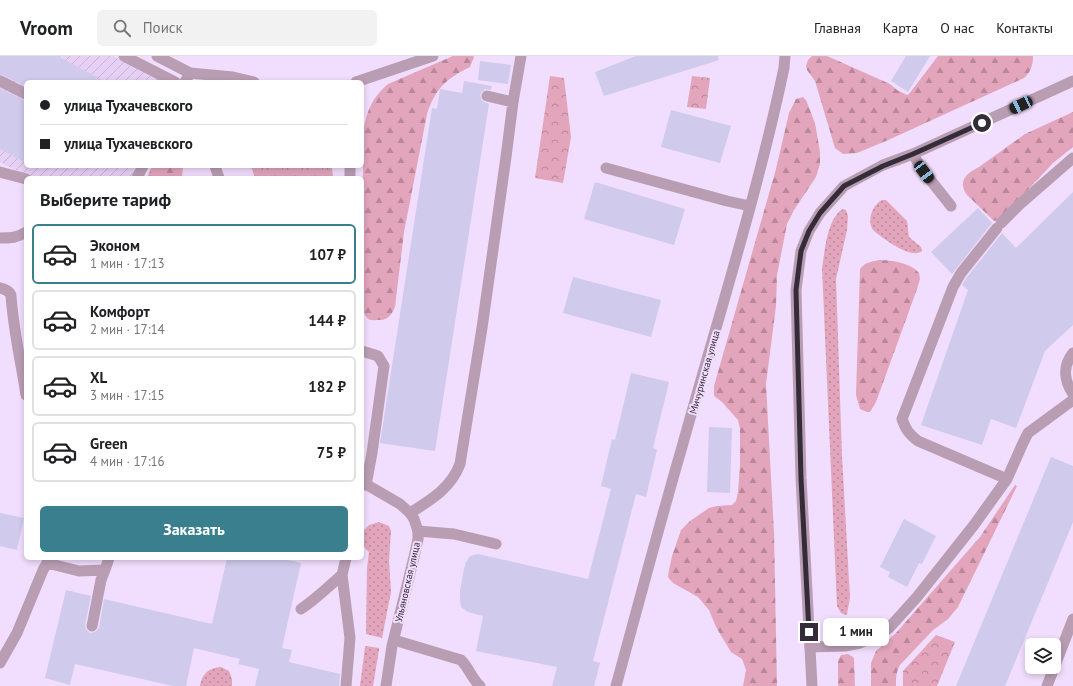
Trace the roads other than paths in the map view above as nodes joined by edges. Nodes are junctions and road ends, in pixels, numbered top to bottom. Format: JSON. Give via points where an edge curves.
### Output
{"nodes":[{"id":1,"x":124,"y":56,"type":"edge"},
{"id":2,"x":159,"y":56,"type":"edge"},
{"id":3,"x":433,"y":56,"type":"edge"},
{"id":4,"x":521,"y":56,"type":"edge"},
{"id":5,"x":785,"y":56,"type":"edge"},
{"id":6,"x":413,"y":60,"type":"edge"},
{"id":7,"x":187,"y":77,"type":"edge"},
{"id":8,"x":209,"y":78,"type":"edge"},
{"id":9,"x":170,"y":80,"type":"edge"},
{"id":10,"x":246,"y":80,"type":"edge"},
{"id":11,"x":361,"y":80,"type":"edge"},
{"id":12,"x":0,"y":81,"type":"edge"},
{"id":13,"x":1073,"y":81,"type":"edge"},
{"id":14,"x":24,"y":93,"type":"edge"},
{"id":15,"x":487,"y":96,"type":"dead end"},
{"id":16,"x":513,"y":102,"type":"junction"},
{"id":17,"x":913,"y":154,"type":"junction"},
{"id":18,"x":1073,"y":158,"type":"edge"},
{"id":19,"x":606,"y":168,"type":"dead end"},
{"id":20,"x":0,"y":172,"type":"edge"},
{"id":21,"x":24,"y":178,"type":"edge"},
{"id":22,"x":750,"y":206,"type":"junction"},
{"id":23,"x":951,"y":206,"type":"dead end"},
{"id":24,"x":24,"y":233,"type":"edge"},
{"id":25,"x":0,"y":238,"type":"edge"},
{"id":26,"x":0,"y":288,"type":"edge"},
{"id":27,"x":364,"y":352,"type":"edge"},
{"id":28,"x":1073,"y":353,"type":"edge"},
{"id":29,"x":24,"y":382,"type":"edge"},
{"id":30,"x":1073,"y":394,"type":"edge"},
{"id":31,"x":1073,"y":400,"type":"edge"},
{"id":32,"x":1007,"y":479,"type":"junction"},
{"id":33,"x":364,"y":484,"type":"edge"},
{"id":34,"x":410,"y":514,"type":"junction"},
{"id":35,"x":418,"y":531,"type":"junction"},
{"id":36,"x":496,"y":544,"type":"dead end"},
{"id":37,"x":108,"y":560,"type":"edge"},
{"id":38,"x":346,"y":560,"type":"edge"},
{"id":39,"x":48,"y":561,"type":"edge"},
{"id":40,"x":105,"y":570,"type":"junction"},
{"id":41,"x":342,"y":575,"type":"junction"},
{"id":42,"x":301,"y":609,"type":"dead end"},
{"id":43,"x":1073,"y":619,"type":"edge"},
{"id":44,"x":92,"y":626,"type":"dead end"},
{"id":45,"x":394,"y":640,"type":"junction"},
{"id":46,"x":810,"y":647,"type":"junction"},
{"id":47,"x":0,"y":663,"type":"edge"},
{"id":48,"x":346,"y":686,"type":"edge"},
{"id":49,"x":386,"y":686,"type":"edge"},
{"id":50,"x":480,"y":686,"type":"edge"},
{"id":51,"x":616,"y":686,"type":"edge"},
{"id":52,"x":812,"y":686,"type":"edge"},
{"id":53,"x":1047,"y":686,"type":"edge"}],
"edges":[{"from":1,"to":9,"type":"street"},
{"from":2,"to":7,"type":"street"},
{"from":3,"to":6,"type":"street"},
{"from":4,"to":16,"type":"street"},
{"from":5,"to":22,"type":"street","name":"Мичуринская улица","via":[[778,102]]},
{"from":6,"to":11,"type":"street"},
{"from":7,"to":8,"type":"street"},
{"from":8,"to":10,"type":"street","via":[[233,77]]},
{"from":12,"to":14,"type":"street"},
{"from":13,"to":17,"type":"street"},
{"from":15,"to":16,"type":"street"},
{"from":16,"to":34,"type":"street","via":[[482,328],[460,464],[449,483],[437,496]]},
{"from":17,"to":23,"type":"street","via":[[920,168]]},
{"from":17,"to":46,"type":"street","via":[[844,186],[820,213],[801,251],[796,290],[801,478]]},
{"from":18,"to":32,"type":"street","via":[[999,225],[961,273],[953,287],[902,419],[910,435],[918,441]]},
{"from":19,"to":22,"type":"street"},
{"from":20,"to":21,"type":"street"},
{"from":22,"to":51,"type":"street","name":"Мичуринская улица"},
{"from":24,"to":25,"type":"street","via":[[11,238]]},
{"from":26,"to":29,"type":"street","via":[[11,295],[14,332]]},
{"from":27,"to":33,"type":"street","via":[[378,356],[384,366],[372,453]]},
{"from":28,"to":30,"type":"street","via":[[1066,366],[1065,376]]},
{"from":31,"to":32,"type":"street","via":[[1028,433]]},
{"from":32,"to":46,"type":"street","via":[[941,567],[888,628],[860,643]]},
{"from":33,"to":34,"type":"street","name":"Ульяновская улица","via":[[395,500]]},
{"from":34,"to":35,"type":"street","name":"Ульяновская улица"},
{"from":35,"to":36,"type":"street","via":[[454,534]]},
{"from":35,"to":45,"type":"street","name":"Ульяновская улица"},
{"from":37,"to":40,"type":"street"},
{"from":38,"to":41,"type":"street"},
{"from":39,"to":40,"type":"street","via":[[79,571]]},
{"from":39,"to":47,"type":"street","via":[[17,633]]},
{"from":40,"to":44,"type":"street"},
{"from":41,"to":42,"type":"street"},
{"from":41,"to":48,"type":"street","via":[[350,638]]},
{"from":43,"to":53,"type":"street"},
{"from":45,"to":49,"type":"street","name":"Ульяновская улица"},
{"from":45,"to":50,"type":"street","via":[[461,660]]},
{"from":46,"to":52,"type":"street"}]}
